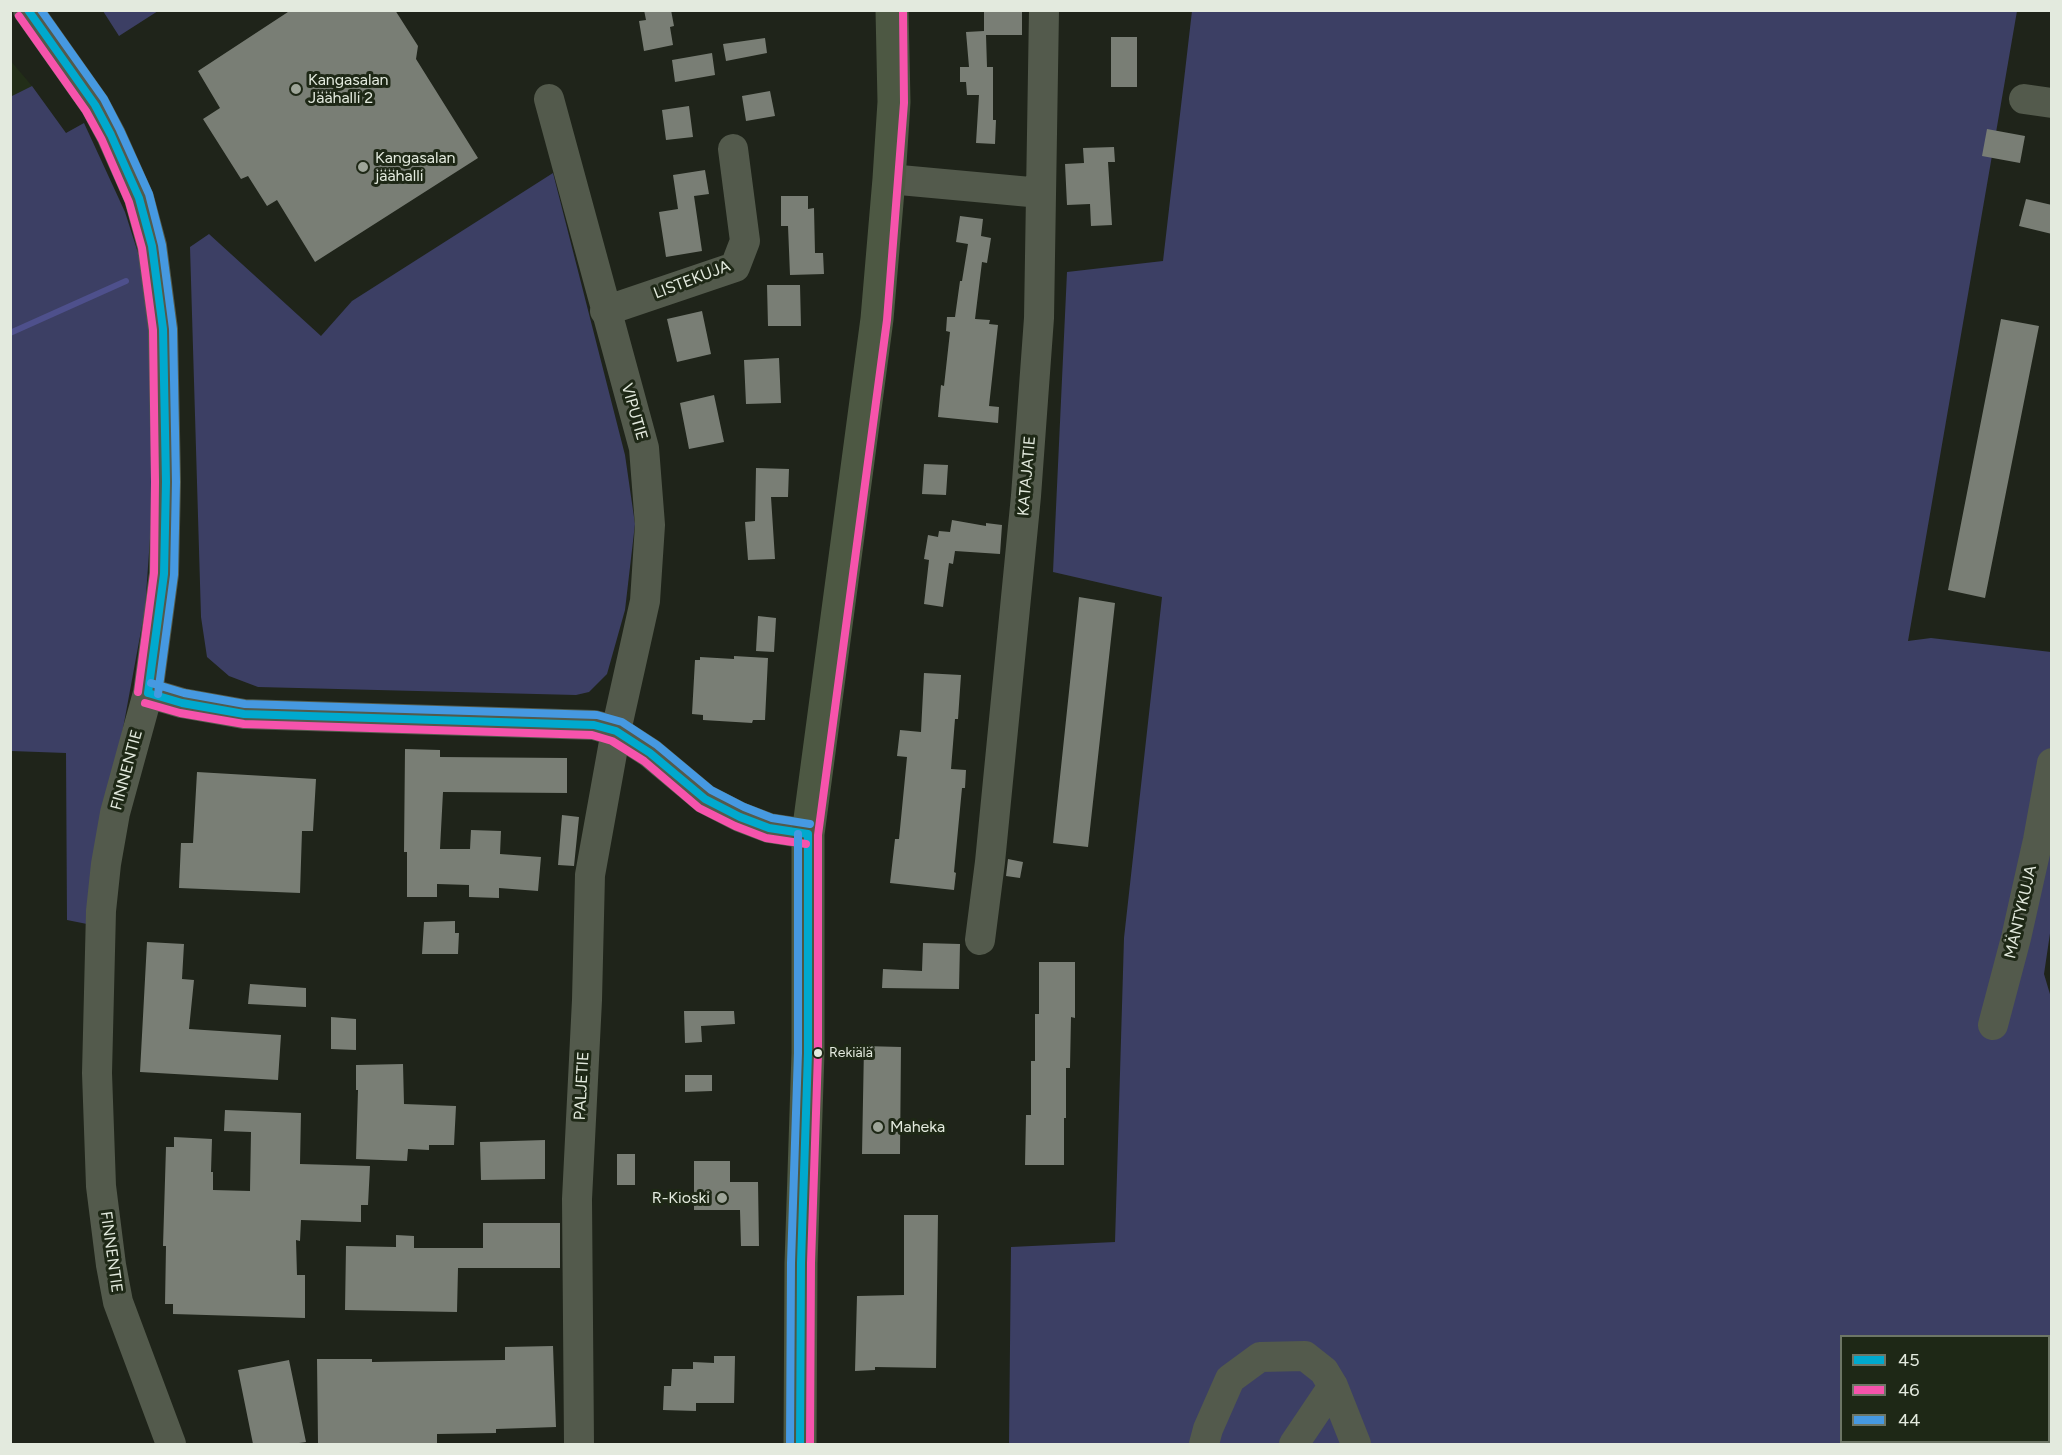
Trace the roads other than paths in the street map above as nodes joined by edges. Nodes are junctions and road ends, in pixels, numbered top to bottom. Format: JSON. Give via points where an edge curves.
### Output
{"nodes":[{"id":1,"x":28,"y":10,"type":"edge"},
{"id":2,"x":892,"y":10,"type":"edge"},
{"id":3,"x":1044,"y":10,"type":"edge"},
{"id":4,"x":549,"y":99,"type":"dead end"},
{"id":5,"x":733,"y":149,"type":"dead end"},
{"id":6,"x":889,"y":179,"type":"junction"},
{"id":7,"x":1041,"y":193,"type":"junction"},
{"id":8,"x":605,"y":311,"type":"junction"},
{"id":9,"x":148,"y":693,"type":"junction"},
{"id":10,"x":616,"y":731,"type":"junction"},
{"id":11,"x":2052,"y":763,"type":"edge"},
{"id":12,"x":808,"y":834,"type":"junction"},
{"id":13,"x":980,"y":940,"type":"dead end"},
{"id":14,"x":1993,"y":1025,"type":"dead end"},
{"id":15,"x":1333,"y":1386,"type":"junction"},
{"id":16,"x":171,"y":1444,"type":"edge"},
{"id":17,"x":579,"y":1444,"type":"edge"},
{"id":18,"x":800,"y":1444,"type":"edge"},
{"id":19,"x":1204,"y":1444,"type":"edge"},
{"id":20,"x":1294,"y":1444,"type":"edge"},
{"id":21,"x":1356,"y":1444,"type":"edge"}],
"edges":[{"from":1,"to":9,"type":"street","name":"FINNENTIE","via":[[95,105],[111,135],[139,198],[152,246],[163,329],[166,482],[164,574]]},
{"from":2,"to":6,"type":"main road","via":[[894,102]]},
{"from":3,"to":7,"type":"street","name":"KATAJATIE"},
{"from":4,"to":8,"type":"street","name":"VIPUTIE"},
{"from":5,"to":8,"type":"street","name":"LISTEKUJA","via":[[745,241],[735,267]]},
{"from":6,"to":7,"type":"street"},
{"from":6,"to":12,"type":"main road","via":[[877,319]]},
{"from":7,"to":13,"type":"street","name":"KATAJATIE","via":[[1039,318],[1026,496]]},
{"from":8,"to":10,"type":"street","name":"VIPUTIE","via":[[644,448],[650,525],[645,601]]},
{"from":9,"to":10,"type":"street","via":[[244,714],[594,725]]},
{"from":9,"to":16,"type":"street","name":"FINNENTIE","via":[[115,813],[106,864],[97,1073],[101,1186],[118,1302]]},
{"from":10,"to":12,"type":"street","via":[[650,753],[705,799],[769,828]]},
{"from":10,"to":17,"type":"street","name":"PALJETIE","via":[[590,875],[576,1199]]},
{"from":11,"to":14,"type":"street","name":"MÄNTYKUJA","via":[[2016,938]]},
{"from":12,"to":18,"type":"main road"},
{"from":15,"to":19,"type":"street","via":[[1324,1371],[1305,1356],[1260,1357],[1230,1379]]},
{"from":15,"to":20,"type":"street"},
{"from":15,"to":21,"type":"street"}]}
